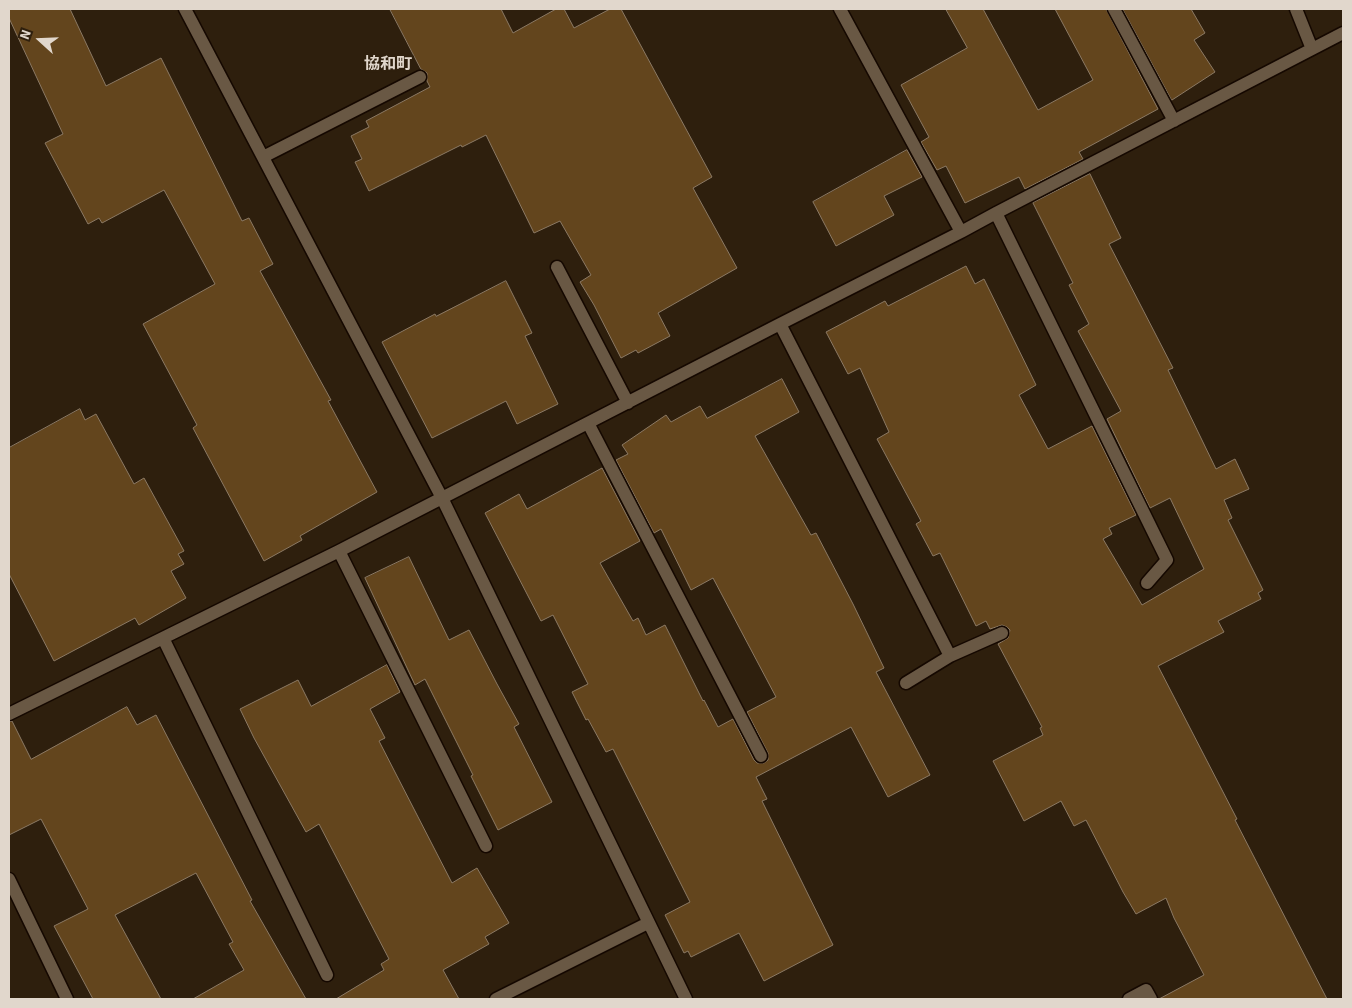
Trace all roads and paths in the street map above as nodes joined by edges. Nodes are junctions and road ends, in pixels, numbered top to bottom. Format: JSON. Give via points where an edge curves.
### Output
{"nodes":[{"id":1,"x":185,"y":9,"type":"edge"},
{"id":2,"x":840,"y":9,"type":"edge"},
{"id":3,"x":1114,"y":9,"type":"edge"},
{"id":4,"x":1296,"y":9,"type":"edge"},
{"id":5,"x":1343,"y":33,"type":"edge"},
{"id":6,"x":1312,"y":49,"type":"junction"},
{"id":7,"x":420,"y":77,"type":"dead end"},
{"id":8,"x":1174,"y":121,"type":"junction"},
{"id":9,"x":263,"y":157,"type":"junction"},
{"id":10,"x":996,"y":213,"type":"junction"},
{"id":11,"x":961,"y":232,"type":"junction"},
{"id":12,"x":557,"y":267,"type":"dead end"},
{"id":13,"x":780,"y":324,"type":"junction"},
{"id":14,"x":628,"y":402,"type":"junction"},
{"id":15,"x":588,"y":423,"type":"junction"},
{"id":16,"x":442,"y":498,"type":"junction"},
{"id":17,"x":339,"y":551,"type":"junction"},
{"id":18,"x":1147,"y":583,"type":"dead end"},
{"id":19,"x":1002,"y":633,"type":"dead end"},
{"id":20,"x":163,"y":638,"type":"junction"},
{"id":21,"x":950,"y":656,"type":"junction"},
{"id":22,"x":906,"y":683,"type":"dead end"},
{"id":23,"x":10,"y":709,"type":"edge"},
{"id":24,"x":761,"y":756,"type":"dead end"},
{"id":25,"x":486,"y":846,"type":"dead end"},
{"id":26,"x":9,"y":878,"type":"edge"},
{"id":27,"x":648,"y":924,"type":"junction"},
{"id":28,"x":327,"y":975,"type":"dead end"},
{"id":29,"x":67,"y":999,"type":"edge"},
{"id":30,"x":496,"y":999,"type":"edge"},
{"id":31,"x":686,"y":999,"type":"edge"},
{"id":32,"x":1129,"y":999,"type":"edge"},
{"id":33,"x":1151,"y":999,"type":"edge"}],
"edges":[{"from":1,"to":9,"type":"street"},
{"from":2,"to":11,"type":"street"},
{"from":3,"to":8,"type":"street"},
{"from":4,"to":6,"type":"street"},
{"from":5,"to":6,"type":"street"},
{"from":6,"to":8,"type":"street"},
{"from":7,"to":9,"type":"street"},
{"from":8,"to":10,"type":"street"},
{"from":9,"to":16,"type":"street"},
{"from":10,"to":11,"type":"street"},
{"from":10,"to":18,"type":"street","via":[[1166,560]]},
{"from":11,"to":13,"type":"street"},
{"from":12,"to":14,"type":"street"},
{"from":13,"to":14,"type":"street"},
{"from":13,"to":21,"type":"street"},
{"from":14,"to":15,"type":"street"},
{"from":15,"to":16,"type":"street"},
{"from":15,"to":24,"type":"street"},
{"from":16,"to":17,"type":"street"},
{"from":16,"to":27,"type":"street"},
{"from":17,"to":20,"type":"street"},
{"from":17,"to":25,"type":"street"},
{"from":19,"to":21,"type":"street"},
{"from":20,"to":23,"type":"street"},
{"from":20,"to":28,"type":"street"},
{"from":21,"to":22,"type":"street"},
{"from":26,"to":29,"type":"street"},
{"from":27,"to":30,"type":"street"},
{"from":27,"to":31,"type":"street"},
{"from":32,"to":33,"type":"street","via":[[1146,990]]}]}
